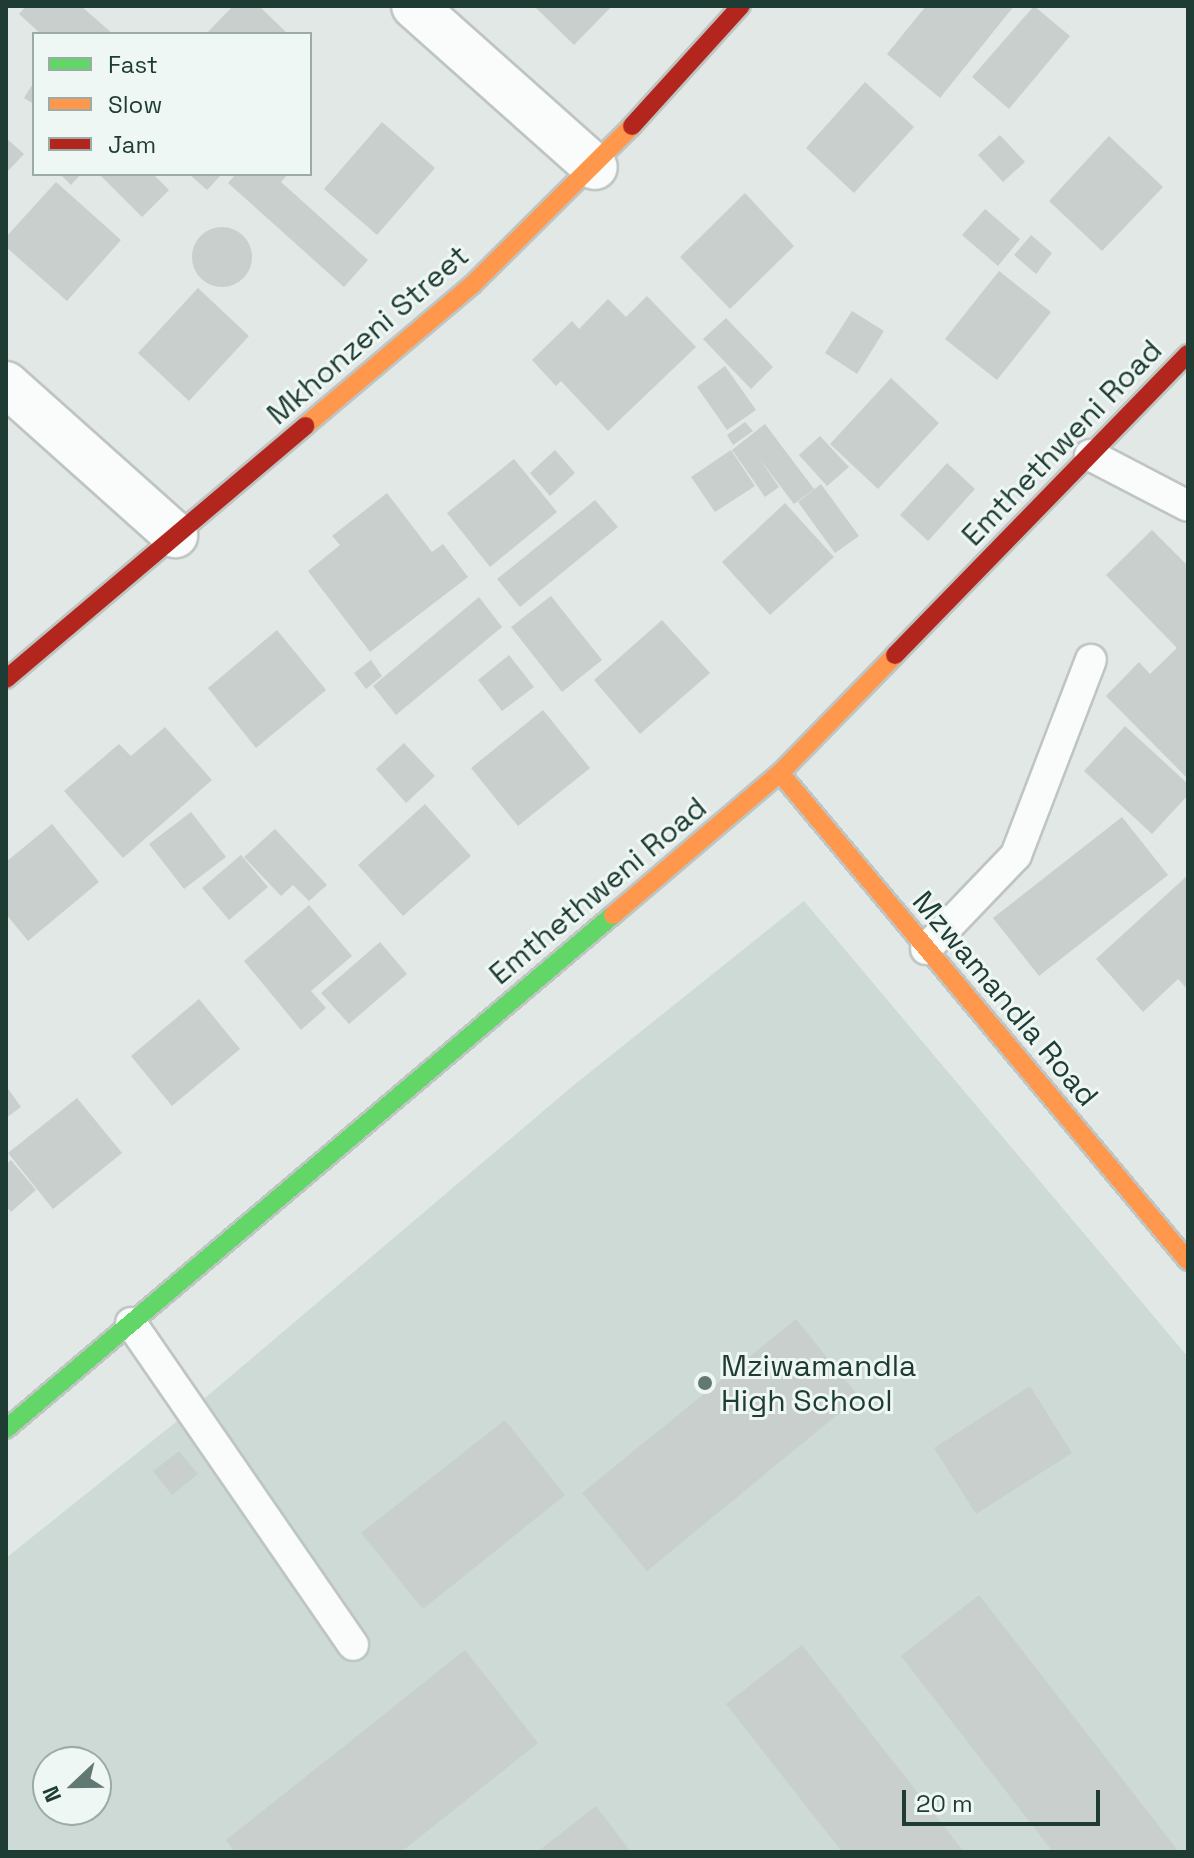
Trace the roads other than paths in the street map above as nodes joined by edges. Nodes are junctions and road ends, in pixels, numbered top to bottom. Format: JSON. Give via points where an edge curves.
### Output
{"nodes":[{"id":1,"x":414,"y":6,"type":"edge"},
{"id":2,"x":741,"y":6,"type":"edge"},
{"id":3,"x":595,"y":167,"type":"junction"},
{"id":4,"x":1188,"y":354,"type":"edge"},
{"id":5,"x":6,"y":384,"type":"edge"},
{"id":6,"x":1090,"y":455,"type":"junction"},
{"id":7,"x":1188,"y":506,"type":"edge"},
{"id":8,"x":175,"y":535,"type":"junction"},
{"id":9,"x":1091,"y":660,"type":"dead end"},
{"id":10,"x":6,"y":679,"type":"edge"},
{"id":11,"x":780,"y":773,"type":"junction"},
{"id":12,"x":926,"y":949,"type":"junction"},
{"id":13,"x":1188,"y":1261,"type":"edge"},
{"id":14,"x":131,"y":1323,"type":"junction"},
{"id":15,"x":6,"y":1429,"type":"edge"},
{"id":16,"x":353,"y":1645,"type":"dead end"}],
"edges":[{"from":1,"to":3,"type":"street"},
{"from":2,"to":3,"type":"street","name":"Mkhonzeni Street"},
{"from":3,"to":8,"type":"street","name":"Mkhonzeni Street","via":[[472,285]]},
{"from":4,"to":6,"type":"street","name":"Emthethweni Road"},
{"from":5,"to":8,"type":"street"},
{"from":6,"to":7,"type":"lane"},
{"from":6,"to":11,"type":"street","name":"Emthethweni Road"},
{"from":8,"to":10,"type":"street","name":"Mkhonzeni Street"},
{"from":9,"to":12,"type":"lane","via":[[1016,855]]},
{"from":11,"to":12,"type":"street","name":"Mzwamandla Road"},
{"from":11,"to":14,"type":"street","name":"Emthethweni Road"},
{"from":12,"to":13,"type":"street","name":"Mzwamandla Road"},
{"from":14,"to":15,"type":"street","name":"Emthethweni Road"},
{"from":14,"to":16,"type":"lane"}]}
